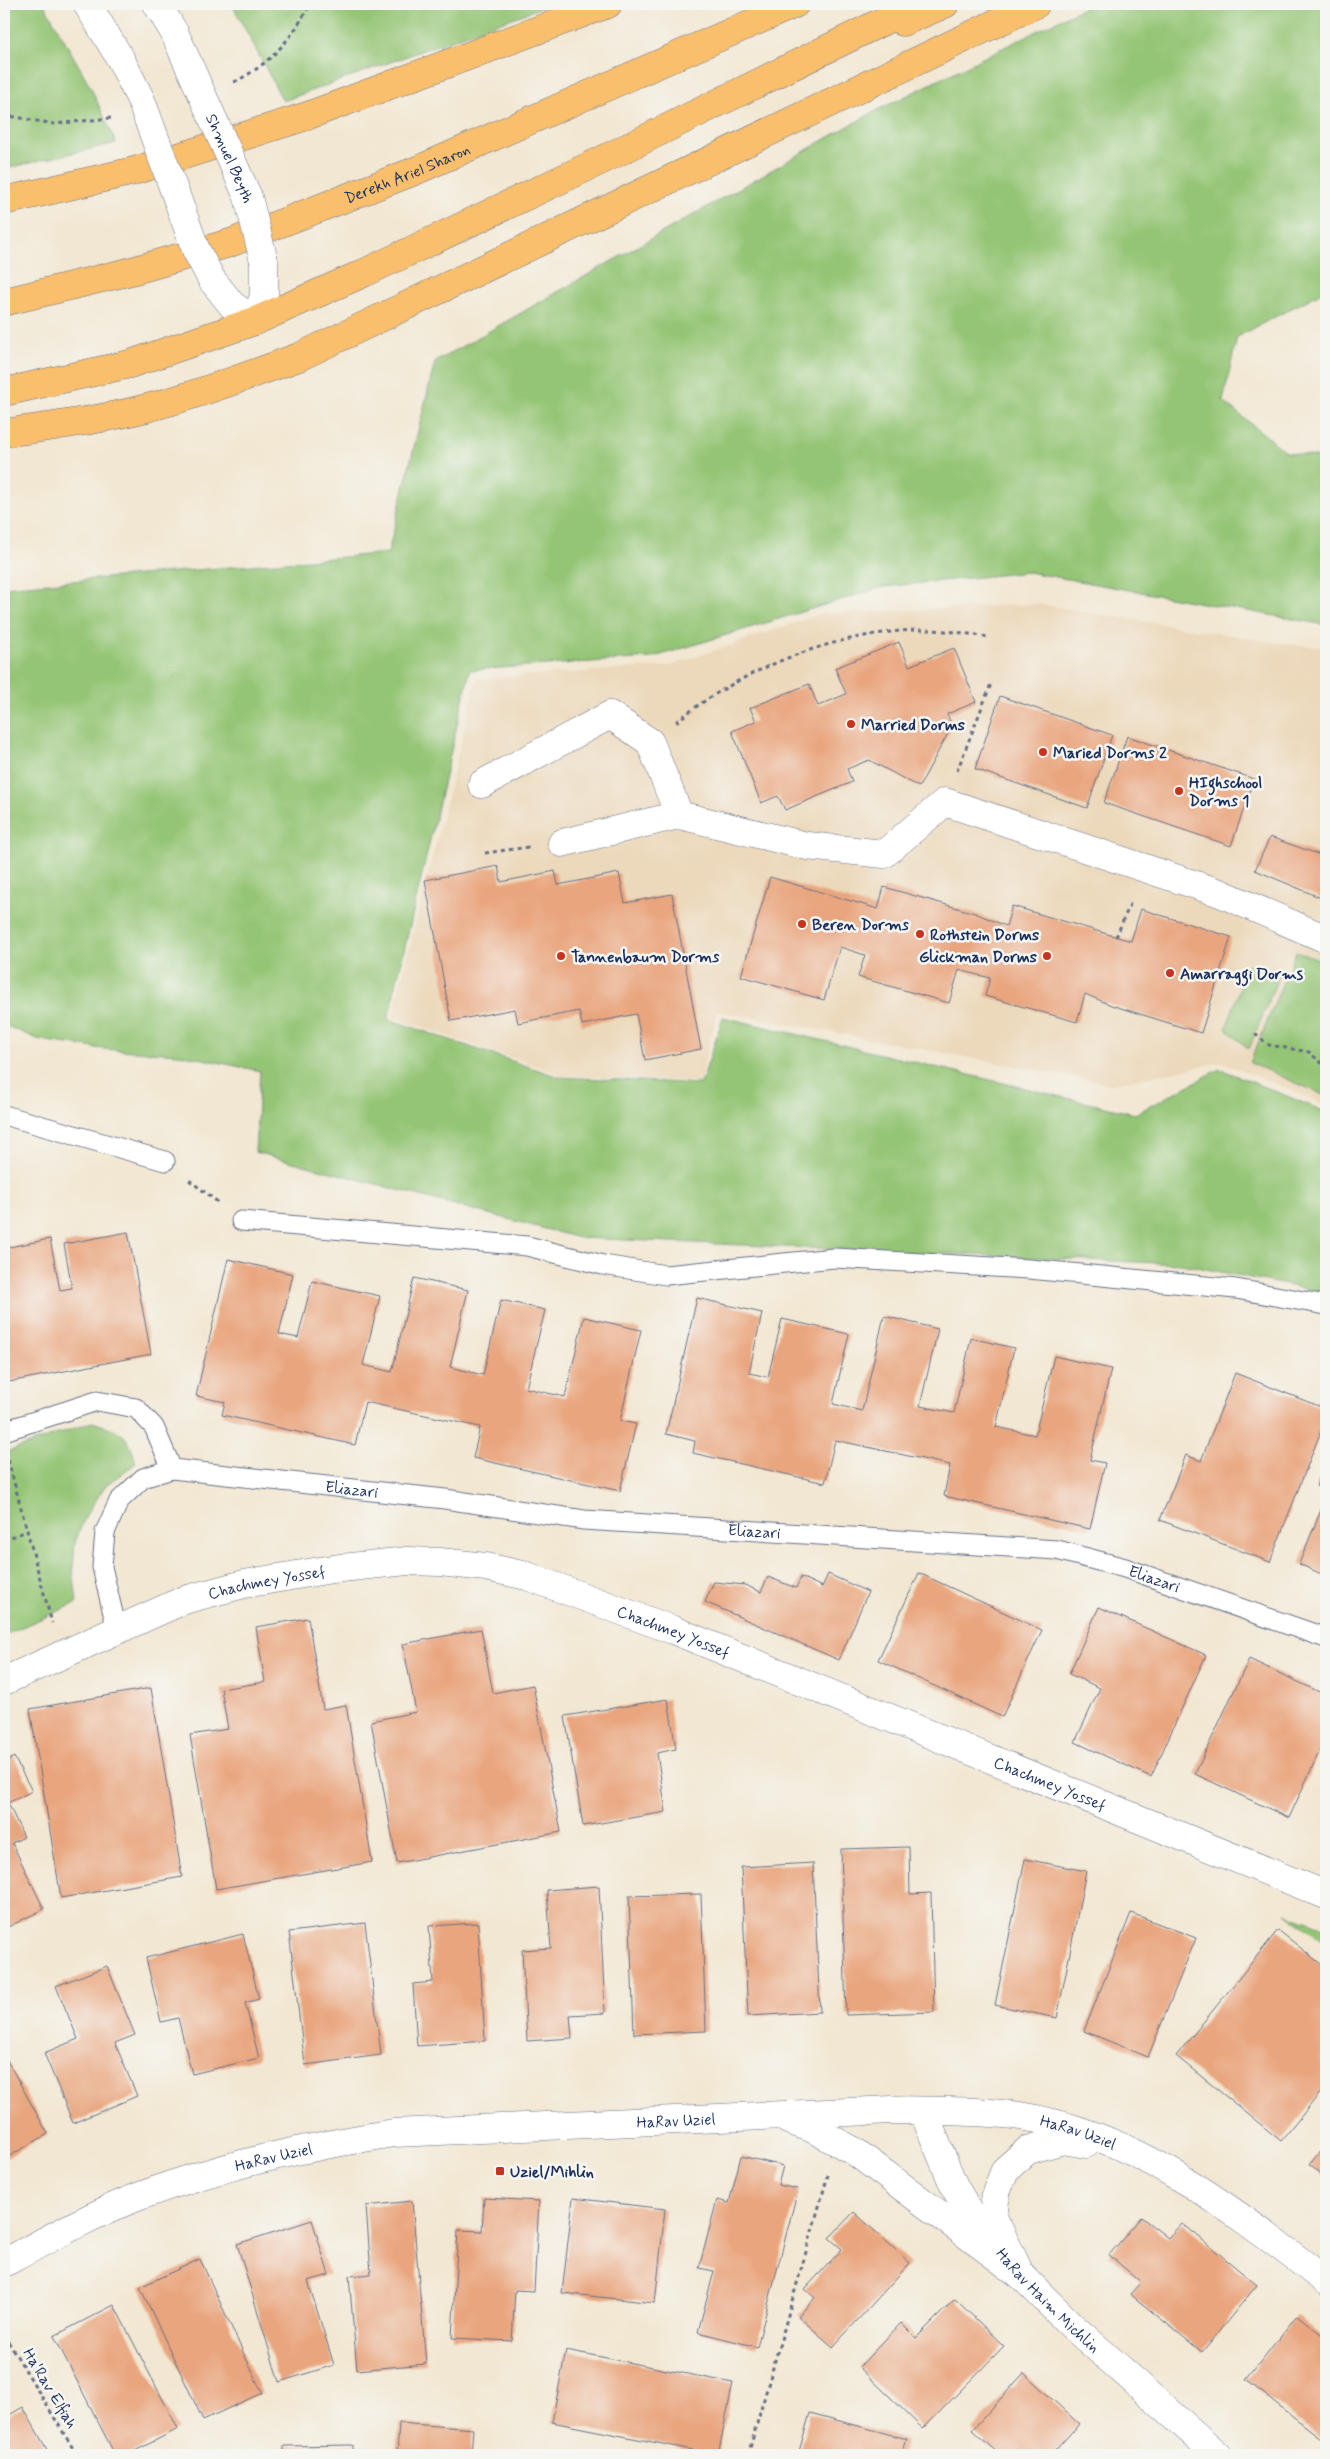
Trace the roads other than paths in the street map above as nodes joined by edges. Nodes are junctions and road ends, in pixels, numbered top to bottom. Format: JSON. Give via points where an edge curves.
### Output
{"nodes":[{"id":1,"x":87,"y":4,"type":"edge"},
{"id":2,"x":157,"y":4,"type":"edge"},
{"id":3,"x":608,"y":4,"type":"edge"},
{"id":4,"x":795,"y":4,"type":"edge"},
{"id":5,"x":918,"y":4,"type":"edge"},
{"id":6,"x":945,"y":4,"type":"edge"},
{"id":7,"x":1036,"y":4,"type":"edge"},
{"id":8,"x":699,"y":114,"type":"junction"},
{"id":9,"x":4,"y":201,"type":"edge"},
{"id":10,"x":4,"y":302,"type":"edge"},
{"id":11,"x":255,"y":321,"type":"junction"},
{"id":12,"x":4,"y":392,"type":"edge"},
{"id":13,"x":4,"y":433,"type":"edge"},
{"id":14,"x":482,"y":784,"type":"dead end"},
{"id":15,"x":679,"y":815,"type":"junction"},
{"id":16,"x":562,"y":843,"type":"road end"},
{"id":17,"x":1326,"y":939,"type":"edge"},
{"id":18,"x":4,"y":1115,"type":"edge"},
{"id":19,"x":165,"y":1161,"type":"road end"},
{"id":20,"x":242,"y":1221,"type":"road end"},
{"id":21,"x":1326,"y":1305,"type":"edge"},
{"id":22,"x":4,"y":1432,"type":"edge"},
{"id":23,"x":172,"y":1468,"type":"junction"},
{"id":24,"x":117,"y":1630,"type":"junction"},
{"id":25,"x":1326,"y":1638,"type":"edge"},
{"id":26,"x":4,"y":1681,"type":"edge"},
{"id":27,"x":1326,"y":1895,"type":"edge"},
{"id":28,"x":923,"y":2111,"type":"junction"},
{"id":29,"x":777,"y":2116,"type":"junction"},
{"id":30,"x":1134,"y":2153,"type":"junction"},
{"id":31,"x":4,"y":2263,"type":"edge"},
{"id":32,"x":1021,"y":2274,"type":"junction"},
{"id":33,"x":1326,"y":2281,"type":"edge"},
{"id":34,"x":1218,"y":2455,"type":"edge"}],
"edges":[{"from":1,"to":11,"type":"street","bridge":true,"via":[[141,100],[196,250],[212,280],[232,305]]},
{"from":2,"to":11,"type":"street","name":"Shmuel Beyth","bridge":true,"via":[[174,32],[248,197],[264,261],[264,296]]},
{"from":3,"to":9,"type":"highway","via":[[304,117],[134,171]]},
{"from":4,"to":10,"type":"highway","name":"Derekh Ariel Sharon","via":[[416,171],[230,243]]},
{"from":5,"to":8,"type":"highway"},
{"from":6,"to":8,"type":"highway"},
{"from":7,"to":13,"type":"highway","via":[[299,357],[156,406]]},
{"from":8,"to":11,"type":"highway","via":[[364,274]]},
{"from":11,"to":12,"type":"highway","via":[[130,364]]},
{"from":14,"to":15,"type":"street","via":[[610,715],[650,742]]},
{"from":15,"to":16,"type":"street"},
{"from":15,"to":17,"type":"street","via":[[807,846],[884,854],[945,802],[1220,894]]},
{"from":18,"to":19,"type":"lane"},
{"from":20,"to":21,"type":"lane","via":[[527,1246],[603,1266],[666,1275],[834,1258],[1029,1270],[1236,1290]]},
{"from":22,"to":23,"type":"lane","via":[[97,1401],[136,1408],[154,1427]]},
{"from":23,"to":24,"type":"lane","name":"Eliazari","via":[[143,1478],[120,1501],[105,1532],[102,1567]]},
{"from":23,"to":25,"type":"lane","name":"Eliazari","via":[[445,1499],[584,1520],[1057,1550],[1124,1568]]},
{"from":24,"to":26,"type":"street","name":"Chachmey Yossef"},
{"from":24,"to":27,"type":"street","name":"Chachmey Yossef","via":[[184,1600],[244,1584],[332,1568],[407,1562],[486,1566],[536,1579],[673,1630]]},
{"from":28,"to":29,"type":"street","name":"HaRav Uziel"},
{"from":28,"to":30,"type":"street","name":"HaRav Uziel","via":[[1020,2116],[1078,2130]]},
{"from":28,"to":32,"type":"street","name":"HaRav Haim Michlin","via":[[954,2186],[972,2217]]},
{"from":29,"to":31,"type":"street","name":"HaRav Uziel","via":[[394,2134],[320,2145],[231,2166],[139,2196],[63,2230]]},
{"from":29,"to":32,"type":"street","via":[[838,2141]]},
{"from":30,"to":32,"type":"street","via":[[1063,2140],[1028,2150],[1005,2170],[996,2193],[993,2217]]},
{"from":30,"to":33,"type":"street","name":"HaRav Uziel","via":[[1191,2183]]},
{"from":32,"to":34,"type":"street","name":"HaRav Haim Michlin","via":[[1072,2326]]}]}
